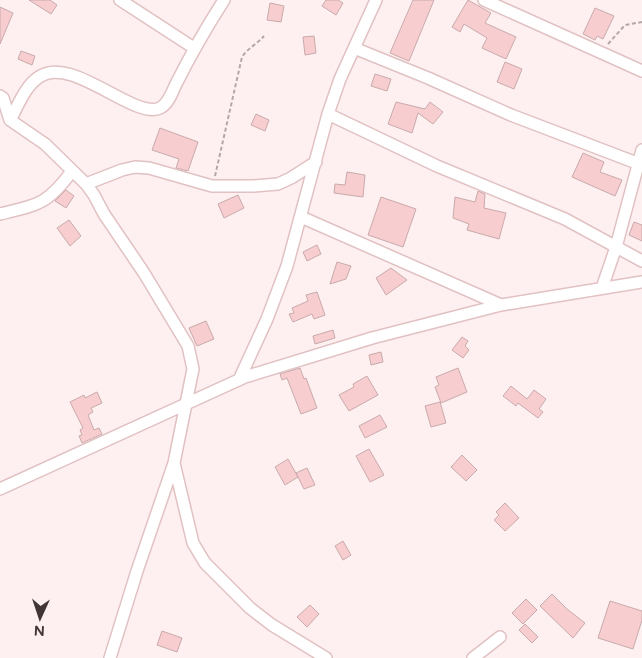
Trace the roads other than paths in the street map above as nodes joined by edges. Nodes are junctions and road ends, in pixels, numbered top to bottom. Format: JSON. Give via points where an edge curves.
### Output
{"nodes":[{"id":1,"x":120,"y":0,"type":"edge"},
{"id":2,"x":224,"y":0,"type":"edge"},
{"id":3,"x":376,"y":0,"type":"edge"},
{"id":4,"x":484,"y":0,"type":"edge"},
{"id":5,"x":194,"y":48,"type":"junction"},
{"id":6,"x":354,"y":48,"type":"junction"},
{"id":7,"x":642,"y":71,"type":"edge"},
{"id":8,"x":0,"y":96,"type":"edge"},
{"id":9,"x":328,"y":114,"type":"junction"},
{"id":10,"x":10,"y":120,"type":"junction"},
{"id":11,"x":642,"y":150,"type":"edge"},
{"id":12,"x":316,"y":162,"type":"junction"},
{"id":13,"x":640,"y":165,"type":"edge"},
{"id":14,"x":72,"y":171,"type":"junction"},
{"id":15,"x":86,"y":184,"type":"junction"},
{"id":16,"x":0,"y":214,"type":"edge"},
{"id":17,"x":301,"y":217,"type":"junction"},
{"id":18,"x":616,"y":247,"type":"junction"},
{"id":19,"x":642,"y":261,"type":"edge"},
{"id":20,"x":642,"y":282,"type":"edge"},
{"id":21,"x":602,"y":288,"type":"junction"},
{"id":22,"x":501,"y":306,"type":"junction"},
{"id":23,"x":239,"y":380,"type":"junction"},
{"id":24,"x":186,"y":403,"type":"junction"},
{"id":25,"x":174,"y":463,"type":"junction"},
{"id":26,"x":0,"y":489,"type":"edge"},
{"id":27,"x":500,"y":637,"type":"dead end"},
{"id":28,"x":110,"y":658,"type":"edge"},
{"id":29,"x":326,"y":658,"type":"edge"},
{"id":30,"x":474,"y":658,"type":"edge"}],
"edges":[{"from":1,"to":5,"type":"street"},
{"from":2,"to":5,"type":"street"},
{"from":3,"to":6,"type":"street"},
{"from":4,"to":7,"type":"street"},
{"from":5,"to":10,"type":"street","via":[[168,101],[160,108],[147,109],[88,81],[54,73],[41,75],[30,86]]},
{"from":6,"to":9,"type":"street"},
{"from":6,"to":13,"type":"street"},
{"from":8,"to":10,"type":"street","via":[[4,98]]},
{"from":9,"to":12,"type":"street"},
{"from":9,"to":18,"type":"street","via":[[437,166],[565,219]]},
{"from":10,"to":14,"type":"street","via":[[44,144]]},
{"from":11,"to":13,"type":"street"},
{"from":12,"to":15,"type":"street","via":[[278,184],[212,186],[149,168],[134,167]]},
{"from":12,"to":17,"type":"street"},
{"from":13,"to":18,"type":"street"},
{"from":14,"to":15,"type":"street"},
{"from":14,"to":16,"type":"street","via":[[56,192],[40,202]]},
{"from":15,"to":24,"type":"street","via":[[188,346],[193,369]]},
{"from":17,"to":22,"type":"street"},
{"from":17,"to":23,"type":"street","via":[[267,319]]},
{"from":18,"to":19,"type":"street"},
{"from":18,"to":21,"type":"street"},
{"from":20,"to":21,"type":"street"},
{"from":21,"to":22,"type":"street"},
{"from":22,"to":23,"type":"street","via":[[372,338]]},
{"from":23,"to":24,"type":"street"},
{"from":24,"to":25,"type":"street"},
{"from":24,"to":26,"type":"street"},
{"from":25,"to":28,"type":"street"},
{"from":25,"to":29,"type":"street","via":[[193,543],[205,563],[250,608]]},
{"from":27,"to":30,"type":"street"}]}
